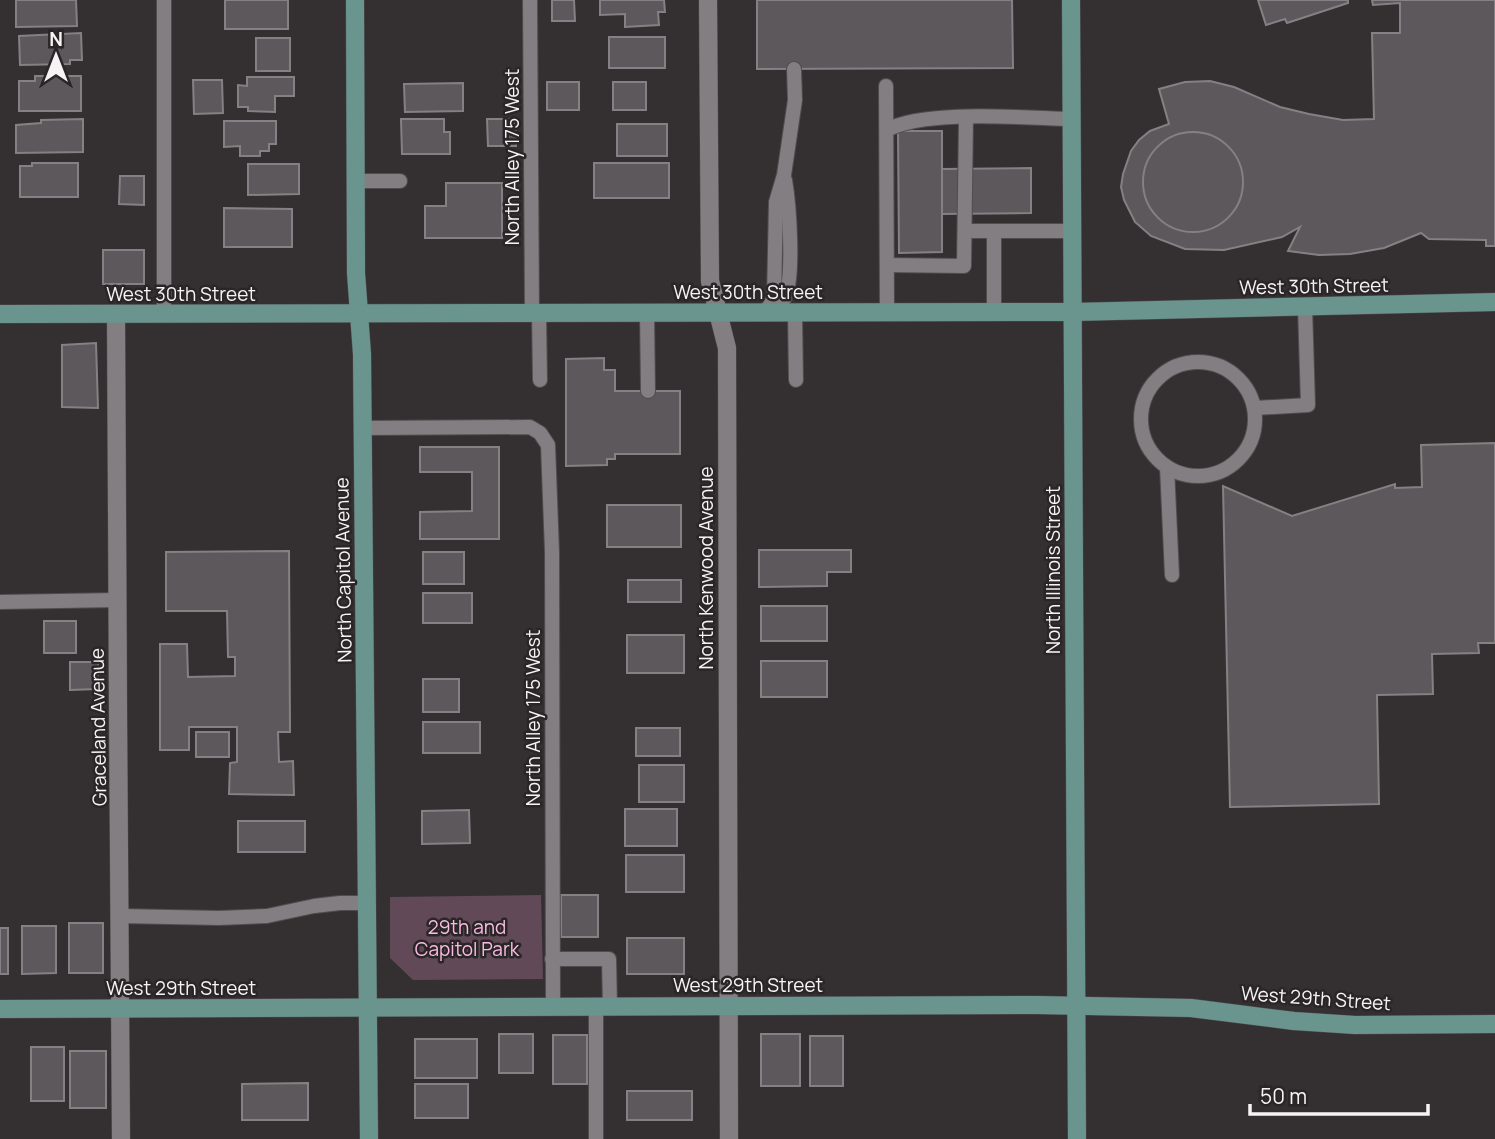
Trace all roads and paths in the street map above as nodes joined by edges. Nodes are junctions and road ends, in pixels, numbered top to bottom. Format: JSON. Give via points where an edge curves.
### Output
{"nodes":[{"id":1,"x":164,"y":0,"type":"edge"},
{"id":2,"x":355,"y":0,"type":"edge"},
{"id":3,"x":530,"y":0,"type":"edge"},
{"id":4,"x":708,"y":0,"type":"edge"},
{"id":5,"x":1070,"y":0,"type":"edge"},
{"id":6,"x":794,"y":69,"type":"dead end"},
{"id":7,"x":887,"y":86,"type":"dead end"},
{"id":8,"x":966,"y":118,"type":"junction"},
{"id":9,"x":1071,"y":119,"type":"junction"},
{"id":10,"x":887,"y":130,"type":"junction"},
{"id":11,"x":356,"y":181,"type":"junction"},
{"id":12,"x":400,"y":181,"type":"dead end"},
{"id":13,"x":965,"y":231,"type":"junction"},
{"id":14,"x":994,"y":231,"type":"junction"},
{"id":15,"x":1072,"y":231,"type":"junction"},
{"id":16,"x":887,"y":265,"type":"junction"},
{"id":17,"x":1495,"y":302,"type":"edge"},
{"id":18,"x":1305,"y":307,"type":"junction"},
{"id":19,"x":1073,"y":312,"type":"junction"},
{"id":20,"x":647,"y":313,"type":"junction"},
{"id":21,"x":719,"y":313,"type":"junction"},
{"id":22,"x":765,"y":313,"type":"junction"},
{"id":23,"x":887,"y":313,"type":"junction"},
{"id":24,"x":995,"y":313,"type":"junction"},
{"id":25,"x":0,"y":314,"type":"edge"},
{"id":26,"x":536,"y":314,"type":"junction"},
{"id":27,"x":795,"y":314,"type":"junction"},
{"id":28,"x":116,"y":315,"type":"junction"},
{"id":29,"x":164,"y":315,"type":"junction"},
{"id":30,"x":359,"y":315,"type":"junction"},
{"id":31,"x":540,"y":380,"type":"dead end"},
{"id":32,"x":796,"y":380,"type":"dead end"},
{"id":33,"x":648,"y":391,"type":"dead end"},
{"id":34,"x":1255,"y":408,"type":"junction"},
{"id":35,"x":362,"y":428,"type":"junction"},
{"id":36,"x":1167,"y":467,"type":"junction"},
{"id":37,"x":1172,"y":575,"type":"dead end"},
{"id":38,"x":117,"y":600,"type":"junction"},
{"id":39,"x":0,"y":602,"type":"edge"},
{"id":40,"x":368,"y":903,"type":"junction"},
{"id":41,"x":120,"y":916,"type":"junction"},
{"id":42,"x":552,"y":959,"type":"junction"},
{"id":43,"x":1077,"y":1006,"type":"junction"},
{"id":44,"x":553,"y":1007,"type":"junction"},
{"id":45,"x":603,"y":1007,"type":"junction"},
{"id":46,"x":728,"y":1007,"type":"junction"},
{"id":47,"x":0,"y":1009,"type":"edge"},
{"id":48,"x":120,"y":1009,"type":"junction"},
{"id":49,"x":369,"y":1009,"type":"junction"},
{"id":50,"x":1495,"y":1024,"type":"edge"},
{"id":51,"x":121,"y":1139,"type":"edge"},
{"id":52,"x":369,"y":1139,"type":"edge"},
{"id":53,"x":596,"y":1139,"type":"edge"},
{"id":54,"x":729,"y":1139,"type":"edge"},
{"id":55,"x":1077,"y":1139,"type":"edge"}],
"edges":[{"from":1,"to":29,"type":"lane"},
{"from":2,"to":11,"type":"main road","name":"North Capitol Avenue"},
{"from":3,"to":26,"type":"lane","name":"North Alley 175 West"},
{"from":4,"to":21,"type":"street","name":"North Kenwood Avenue","via":[[710,281]]},
{"from":5,"to":9,"type":"main road","name":"North Illinois Street"},
{"from":6,"to":22,"type":"lane","via":[[795,100],[776,202],[774,298]]},
{"from":7,"to":10,"type":"lane"},
{"from":8,"to":9,"type":"lane"},
{"from":8,"to":10,"type":"lane","via":[[913,121]]},
{"from":8,"to":13,"type":"lane"},
{"from":9,"to":15,"type":"main road","name":"North Illinois Street"},
{"from":10,"to":16,"type":"lane"},
{"from":11,"to":12,"type":"lane"},
{"from":11,"to":30,"type":"main road","name":"North Capitol Avenue"},
{"from":13,"to":14,"type":"lane"},
{"from":13,"to":16,"type":"lane","via":[[964,265]]},
{"from":14,"to":15,"type":"lane"},
{"from":14,"to":24,"type":"lane"},
{"from":15,"to":19,"type":"main road","name":"North Illinois Street"},
{"from":16,"to":23,"type":"lane"},
{"from":17,"to":18,"type":"main road","name":"West 30th Street"},
{"from":18,"to":19,"type":"main road","name":"West 30th Street"},
{"from":18,"to":34,"type":"lane","via":[[1308,405]]},
{"from":19,"to":24,"type":"main road","name":"West 30th Street"},
{"from":19,"to":43,"type":"main road","name":"North Illinois Street"},
{"from":20,"to":21,"type":"main road","name":"West 30th Street"},
{"from":20,"to":26,"type":"main road","name":"West 30th Street"},
{"from":20,"to":33,"type":"lane"},
{"from":21,"to":22,"type":"main road","name":"West 30th Street"},
{"from":21,"to":46,"type":"street","name":"North Kenwood Avenue","via":[[727,348]]},
{"from":22,"to":27,"type":"main road","name":"West 30th Street"},
{"from":23,"to":24,"type":"main road","name":"West 30th Street"},
{"from":23,"to":27,"type":"main road","name":"West 30th Street"},
{"from":25,"to":28,"type":"main road","name":"West 30th Street"},
{"from":26,"to":30,"type":"main road","name":"West 30th Street"},
{"from":26,"to":31,"type":"lane","name":"North Alley 175 West"},
{"from":27,"to":32,"type":"lane"},
{"from":28,"to":29,"type":"main road","name":"West 30th Street"},
{"from":28,"to":38,"type":"street","name":"Graceland Avenue"},
{"from":29,"to":30,"type":"main road","name":"West 30th Street"},
{"from":30,"to":35,"type":"main road","name":"North Capitol Avenue"},
{"from":34,"to":36,"type":"lane","via":[[1252,441],[1231,467],[1199,476]]},
{"from":34,"to":36,"type":"lane","via":[[1244,385],[1225,368],[1208,362],[1174,366],[1159,376],[1148,390],[1141,424],[1154,456]]},
{"from":35,"to":40,"type":"main road","name":"North Capitol Avenue"},
{"from":35,"to":42,"type":"lane","name":"North Alley 175 West","via":[[530,427],[548,445]]},
{"from":36,"to":37,"type":"lane"},
{"from":38,"to":39,"type":"lane"},
{"from":38,"to":41,"type":"street","name":"Graceland Avenue"},
{"from":40,"to":41,"type":"lane","via":[[314,906],[267,916]]},
{"from":40,"to":49,"type":"main road","name":"North Capitol Avenue"},
{"from":41,"to":48,"type":"street","name":"Graceland Avenue"},
{"from":42,"to":44,"type":"lane","name":"North Alley 175 West"},
{"from":42,"to":45,"type":"lane","via":[[609,959]]},
{"from":43,"to":46,"type":"main road","name":"West 29th Street"},
{"from":43,"to":50,"type":"main road","name":"West 29th Street","via":[[1191,1008],[1355,1025]]},
{"from":43,"to":55,"type":"main road","name":"North Illinois Street"},
{"from":44,"to":45,"type":"main road","name":"West 29th Street"},
{"from":44,"to":49,"type":"main road","name":"West 29th Street"},
{"from":45,"to":46,"type":"main road","name":"West 29th Street"},
{"from":45,"to":53,"type":"lane"},
{"from":46,"to":54,"type":"street","name":"North Kenwood Avenue"},
{"from":47,"to":48,"type":"main road","name":"West 29th Street"},
{"from":48,"to":49,"type":"main road","name":"West 29th Street"},
{"from":48,"to":51,"type":"street","name":"Graceland Avenue"},
{"from":49,"to":52,"type":"main road","name":"North Capitol Avenue"}]}
